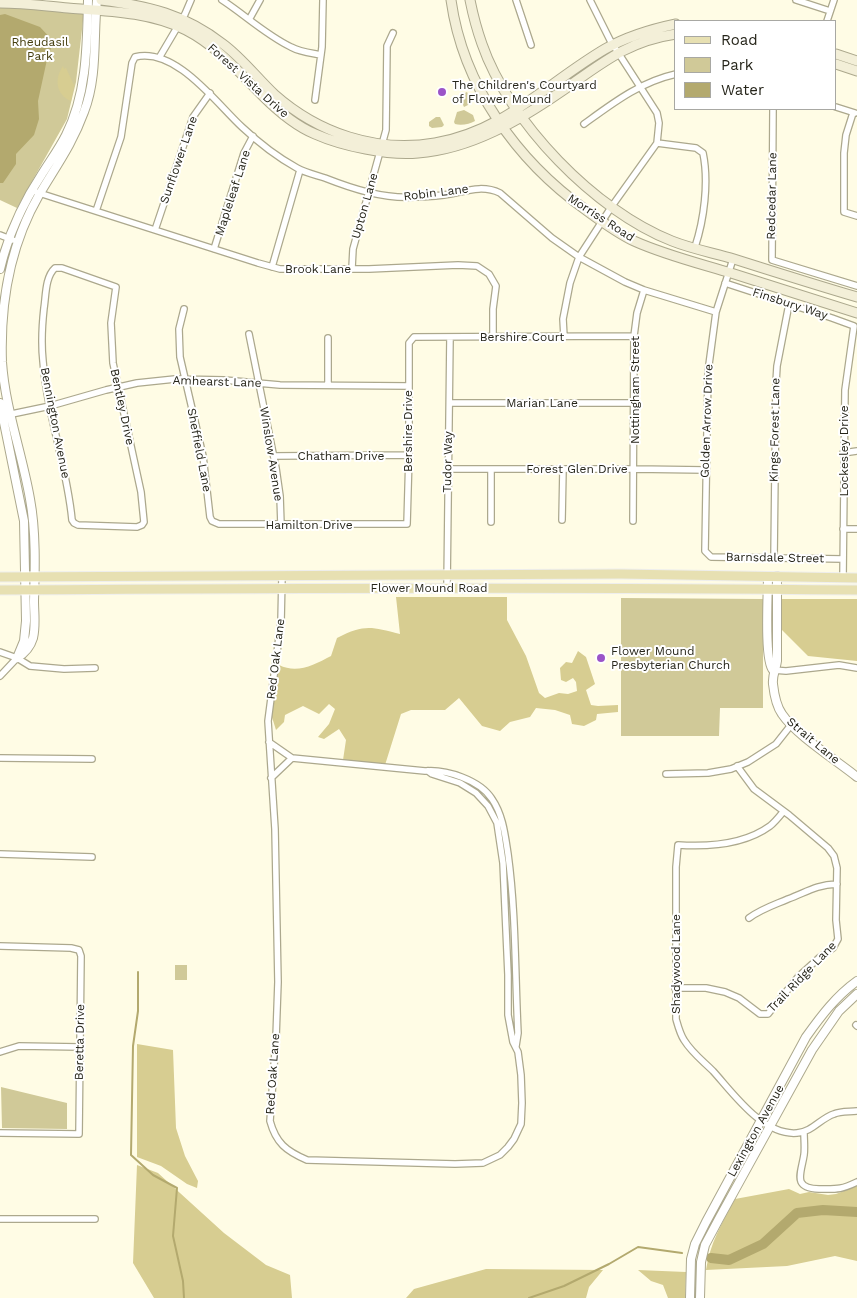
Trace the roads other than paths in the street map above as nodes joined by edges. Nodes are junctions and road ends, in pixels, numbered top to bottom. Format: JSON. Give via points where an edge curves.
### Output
{"nodes":[{"id":1,"x":97,"y":0,"type":"edge"},
{"id":2,"x":101,"y":0,"type":"edge"},
{"id":3,"x":191,"y":0,"type":"edge"},
{"id":4,"x":222,"y":0,"type":"edge"},
{"id":5,"x":260,"y":0,"type":"edge"},
{"id":6,"x":323,"y":0,"type":"edge"},
{"id":7,"x":451,"y":0,"type":"edge"},
{"id":8,"x":470,"y":0,"type":"edge"},
{"id":9,"x":516,"y":0,"type":"edge"},
{"id":10,"x":590,"y":0,"type":"edge"},
{"id":11,"x":796,"y":0,"type":"edge"},
{"id":12,"x":834,"y":0,"type":"edge"},
{"id":13,"x":0,"y":2,"type":"edge"},
{"id":14,"x":91,"y":6,"type":"edge"},
{"id":15,"x":830,"y":11,"type":"junction"},
{"id":16,"x":250,"y":18,"type":"junction"},
{"id":17,"x":827,"y":20,"type":"edge"},
{"id":18,"x":179,"y":23,"type":"junction"},
{"id":19,"x":674,"y":24,"type":"edge"},
{"id":20,"x":393,"y":33,"type":"dead end"},
{"id":21,"x":674,"y":34,"type":"edge"},
{"id":22,"x":531,"y":45,"type":"dead end"},
{"id":23,"x":616,"y":49,"type":"junction"},
{"id":24,"x":837,"y":54,"type":"edge"},
{"id":25,"x":321,"y":55,"type":"junction"},
{"id":26,"x":159,"y":58,"type":"junction"},
{"id":27,"x":857,"y":61,"type":"edge"},
{"id":28,"x":837,"y":64,"type":"edge"},
{"id":29,"x":857,"y":71,"type":"edge"},
{"id":30,"x":674,"y":75,"type":"edge"},
{"id":31,"x":640,"y":86,"type":"junction"},
{"id":32,"x":210,"y":93,"type":"junction"},
{"id":33,"x":315,"y":100,"type":"dead end"},
{"id":34,"x":837,"y":107,"type":"edge"},
{"id":35,"x":773,"y":110,"type":"edge"},
{"id":36,"x":519,"y":113,"type":"junction"},
{"id":37,"x":855,"y":113,"type":"edge"},
{"id":38,"x":500,"y":124,"type":"junction"},
{"id":39,"x":584,"y":124,"type":"dead end"},
{"id":40,"x":253,"y":136,"type":"junction"},
{"id":41,"x":657,"y":143,"type":"junction"},
{"id":42,"x":382,"y":148,"type":"junction"},
{"id":43,"x":300,"y":170,"type":"junction"},
{"id":44,"x":36,"y":192,"type":"junction"},
{"id":45,"x":370,"y":192,"type":"junction"},
{"id":46,"x":612,"y":206,"type":"junction"},
{"id":47,"x":96,"y":211,"type":"junction"},
{"id":48,"x":857,"y":216,"type":"edge"},
{"id":49,"x":602,"y":222,"type":"junction"},
{"id":50,"x":155,"y":230,"type":"junction"},
{"id":51,"x":0,"y":235,"type":"edge"},
{"id":52,"x":13,"y":240,"type":"junction"},
{"id":53,"x":695,"y":248,"type":"junction"},
{"id":54,"x":214,"y":249,"type":"junction"},
{"id":55,"x":579,"y":257,"type":"junction"},
{"id":56,"x":733,"y":259,"type":"junction"},
{"id":57,"x":272,"y":267,"type":"junction"},
{"id":58,"x":352,"y":268,"type":"junction"},
{"id":59,"x":0,"y":269,"type":"edge"},
{"id":60,"x":729,"y":272,"type":"junction"},
{"id":61,"x":725,"y":284,"type":"junction"},
{"id":62,"x":857,"y":286,"type":"edge"},
{"id":63,"x":116,"y":287,"type":"joint"},
{"id":64,"x":644,"y":290,"type":"junction"},
{"id":65,"x":857,"y":298,"type":"edge"},
{"id":66,"x":790,"y":304,"type":"junction"},
{"id":67,"x":184,"y":309,"type":"dead end"},
{"id":68,"x":716,"y":312,"type":"junction"},
{"id":69,"x":857,"y":313,"type":"edge"},
{"id":70,"x":854,"y":326,"type":"joint"},
{"id":71,"x":249,"y":334,"type":"dead end"},
{"id":72,"x":634,"y":336,"type":"junction"},
{"id":73,"x":450,"y":337,"type":"junction"},
{"id":74,"x":493,"y":337,"type":"junction"},
{"id":75,"x":564,"y":337,"type":"junction"},
{"id":76,"x":328,"y":338,"type":"dead end"},
{"id":77,"x":412,"y":339,"type":"joint"},
{"id":78,"x":185,"y":379,"type":"junction"},
{"id":79,"x":259,"y":384,"type":"junction"},
{"id":80,"x":328,"y":385,"type":"junction"},
{"id":81,"x":409,"y":386,"type":"junction"},
{"id":82,"x":118,"y":388,"type":"junction"},
{"id":83,"x":0,"y":403,"type":"edge"},
{"id":84,"x":450,"y":403,"type":"junction"},
{"id":85,"x":634,"y":403,"type":"junction"},
{"id":86,"x":50,"y":406,"type":"junction"},
{"id":87,"x":11,"y":414,"type":"junction"},
{"id":88,"x":1,"y":416,"type":"edge"},
{"id":89,"x":857,"y":450,"type":"edge"},
{"id":90,"x":843,"y":453,"type":"junction"},
{"id":91,"x":409,"y":455,"type":"junction"},
{"id":92,"x":274,"y":456,"type":"junction"},
{"id":93,"x":448,"y":469,"type":"junction"},
{"id":94,"x":491,"y":469,"type":"junction"},
{"id":95,"x":563,"y":469,"type":"junction"},
{"id":96,"x":634,"y":469,"type":"junction"},
{"id":97,"x":705,"y":470,"type":"junction"},
{"id":98,"x":72,"y":520,"type":"joint"},
{"id":99,"x":562,"y":520,"type":"dead end"},
{"id":100,"x":633,"y":521,"type":"dead end"},
{"id":101,"x":212,"y":522,"type":"joint"},
{"id":102,"x":491,"y":522,"type":"dead end"},
{"id":103,"x":407,"y":524,"type":"joint"},
{"id":104,"x":280,"y":525,"type":"junction"},
{"id":105,"x":843,"y":529,"type":"junction"},
{"id":106,"x":857,"y":529,"type":"edge"},
{"id":107,"x":708,"y":555,"type":"joint"},
{"id":108,"x":774,"y":558,"type":"junction"},
{"id":109,"x":843,"y":559,"type":"junction"},
{"id":110,"x":621,"y":574,"type":"junction"},
{"id":111,"x":447,"y":575,"type":"junction"},
{"id":112,"x":282,"y":576,"type":"junction"},
{"id":113,"x":773,"y":576,"type":"junction"},
{"id":114,"x":0,"y":577,"type":"edge"},
{"id":115,"x":30,"y":577,"type":"junction"},
{"id":116,"x":843,"y":577,"type":"junction"},
{"id":117,"x":857,"y":578,"type":"edge"},
{"id":118,"x":282,"y":588,"type":"junction"},
{"id":119,"x":447,"y":588,"type":"junction"},
{"id":120,"x":621,"y":588,"type":"junction"},
{"id":121,"x":773,"y":589,"type":"junction"},
{"id":122,"x":0,"y":590,"type":"edge"},
{"id":123,"x":30,"y":590,"type":"junction"},
{"id":124,"x":857,"y":590,"type":"edge"},
{"id":125,"x":0,"y":652,"type":"edge"},
{"id":126,"x":17,"y":658,"type":"junction"},
{"id":127,"x":95,"y":668,"type":"dead end"},
{"id":128,"x":857,"y":668,"type":"edge"},
{"id":129,"x":773,"y":670,"type":"junction"},
{"id":130,"x":0,"y":676,"type":"edge"},
{"id":131,"x":792,"y":725,"type":"junction"},
{"id":132,"x":269,"y":742,"type":"junction"},
{"id":133,"x":0,"y":758,"type":"edge"},
{"id":134,"x":292,"y":758,"type":"junction"},
{"id":135,"x":92,"y":759,"type":"dead end"},
{"id":136,"x":737,"y":766,"type":"junction"},
{"id":137,"x":428,"y":771,"type":"junction"},
{"id":138,"x":666,"y":774,"type":"dead end"},
{"id":139,"x":857,"y":777,"type":"edge"},
{"id":140,"x":271,"y":778,"type":"junction"},
{"id":141,"x":783,"y":812,"type":"junction"},
{"id":142,"x":0,"y":854,"type":"edge"},
{"id":143,"x":92,"y":856,"type":"dead end"},
{"id":144,"x":837,"y":884,"type":"junction"},
{"id":145,"x":749,"y":918,"type":"dead end"},
{"id":146,"x":0,"y":946,"type":"edge"},
{"id":147,"x":857,"y":981,"type":"edge"},
{"id":148,"x":675,"y":988,"type":"junction"},
{"id":149,"x":857,"y":994,"type":"edge"},
{"id":150,"x":516,"y":1046,"type":"junction"},
{"id":151,"x":80,"y":1047,"type":"junction"},
{"id":152,"x":0,"y":1052,"type":"edge"},
{"id":153,"x":857,"y":1111,"type":"edge"},
{"id":154,"x":760,"y":1121,"type":"junction"},
{"id":155,"x":770,"y":1127,"type":"junction"},
{"id":156,"x":804,"y":1132,"type":"junction"},
{"id":157,"x":0,"y":1133,"type":"edge"},
{"id":158,"x":857,"y":1182,"type":"edge"},
{"id":159,"x":0,"y":1219,"type":"edge"},
{"id":160,"x":95,"y":1219,"type":"dead end"},
{"id":161,"x":690,"y":1298,"type":"edge"},
{"id":162,"x":700,"y":1298,"type":"edge"}],
"edges":[{"from":1,"to":14,"type":"street"},
{"from":2,"to":18,"type":"main road","name":"Forest Vista Drive","via":[[152,8]]},
{"from":3,"to":18,"type":"street"},
{"from":4,"to":16,"type":"street"},
{"from":5,"to":16,"type":"street"},
{"from":6,"to":25,"type":"street"},
{"from":7,"to":38,"type":"main road","name":"Morriss Road","via":[[474,77]]},
{"from":8,"to":36,"type":"main road","name":"Morriss Road","via":[[482,45]]},
{"from":9,"to":22,"type":"street"},
{"from":10,"to":23,"type":"street"},
{"from":11,"to":15,"type":"street"},
{"from":12,"to":15,"type":"street"},
{"from":13,"to":14,"type":"main road","name":"Forest Vista Drive"},
{"from":14,"to":18,"type":"main road","name":"Forest Vista Drive"},
{"from":14,"to":44,"type":"street","via":[[75,114]]},
{"from":15,"to":17,"type":"street"},
{"from":16,"to":25,"type":"street","via":[[291,48]]},
{"from":18,"to":26,"type":"street"},
{"from":18,"to":42,"type":"main road","name":"Forest Vista Drive","via":[[219,52],[274,106],[299,125],[332,140]]},
{"from":19,"to":23,"type":"main road","name":"Forest Vista Drive","via":[[660,27]]},
{"from":20,"to":42,"type":"street","name":"Upton Lane","via":[[387,46],[386,130]]},
{"from":21,"to":23,"type":"main road","name":"Forest Vista Drive"},
{"from":23,"to":31,"type":"street"},
{"from":23,"to":36,"type":"main road","name":"Forest Vista Drive"},
{"from":24,"to":27,"type":"main road"},
{"from":25,"to":33,"type":"street"},
{"from":26,"to":32,"type":"street","name":"Robin Lane","via":[[192,77]]},
{"from":26,"to":47,"type":"street","name":"Robin Lane","via":[[135,57],[130,70],[120,137]]},
{"from":28,"to":29,"type":"main road"},
{"from":30,"to":31,"type":"street"},
{"from":31,"to":39,"type":"street"},
{"from":31,"to":41,"type":"street","via":[[659,118]]},
{"from":32,"to":40,"type":"street","name":"Robin Lane"},
{"from":32,"to":50,"type":"street","name":"Sunflower Lane","via":[[193,117]]},
{"from":34,"to":37,"type":"street"},
{"from":35,"to":62,"type":"street","name":"Redcedar Lane","via":[[772,260]]},
{"from":36,"to":38,"type":"main road","name":"Forest Vista Drive"},
{"from":36,"to":46,"type":"main road","name":"Morriss Road","via":[[572,173]]},
{"from":37,"to":48,"type":"street","via":[[846,135],[844,153],[844,212]]},
{"from":38,"to":42,"type":"main road","name":"Forest Vista Drive","via":[[461,145],[436,151],[417,154]]},
{"from":38,"to":49,"type":"main road","name":"Morriss Road","via":[[535,168],[565,196]]},
{"from":40,"to":43,"type":"street","name":"Robin Lane"},
{"from":40,"to":54,"type":"street","name":"Mapleleaf Lane","via":[[244,152]]},
{"from":41,"to":46,"type":"street"},
{"from":41,"to":53,"type":"street","via":[[696,148],[703,153],[703,211]]},
{"from":42,"to":45,"type":"street","name":"Upton Lane"},
{"from":43,"to":45,"type":"street","name":"Robin Lane"},
{"from":43,"to":57,"type":"street"},
{"from":44,"to":47,"type":"street","name":"Brook Lane"},
{"from":44,"to":52,"type":"street"},
{"from":45,"to":55,"type":"street","name":"Robin Lane","via":[[415,197],[475,188],[493,189]]},
{"from":45,"to":58,"type":"street","name":"Upton Lane","via":[[353,249]]},
{"from":46,"to":49,"type":"street"},
{"from":46,"to":53,"type":"main road","name":"Morriss Road","via":[[651,231]]},
{"from":47,"to":50,"type":"street","name":"Brook Lane"},
{"from":49,"to":55,"type":"street"},
{"from":49,"to":60,"type":"main road","name":"Morriss Road","via":[[641,244]]},
{"from":50,"to":54,"type":"street","name":"Brook Lane"},
{"from":51,"to":52,"type":"street"},
{"from":52,"to":59,"type":"street"},
{"from":52,"to":87,"type":"street","via":[[2,324],[2,364]]},
{"from":53,"to":56,"type":"main road","name":"Morriss Road"},
{"from":54,"to":57,"type":"street","name":"Brook Lane"},
{"from":55,"to":64,"type":"street","name":"Robin Lane"},
{"from":55,"to":75,"type":"street","via":[[563,319]]},
{"from":56,"to":60,"type":"street","name":"Golden Arrow Drive"},
{"from":56,"to":65,"type":"main road","name":"Morriss Road"},
{"from":57,"to":58,"type":"street","name":"Brook Lane"},
{"from":58,"to":74,"type":"street","name":"Brook Lane","via":[[458,265],[483,268],[496,286]]},
{"from":60,"to":61,"type":"street","name":"Golden Arrow Drive"},
{"from":60,"to":69,"type":"main road","name":"Morriss Road"},
{"from":61,"to":66,"type":"street","name":"Finsbury Way"},
{"from":61,"to":68,"type":"street","name":"Golden Arrow Drive"},
{"from":63,"to":82,"type":"street","name":"Bentley Drive","via":[[112,349]]},
{"from":63,"to":86,"type":"street","name":"Bennington Avenue","via":[[62,268],[51,272],[42,326],[42,360]]},
{"from":64,"to":68,"type":"street","name":"Robin Lane"},
{"from":64,"to":72,"type":"street","name":"Nottingham Street"},
{"from":66,"to":70,"type":"street","name":"Finsbury Way"},
{"from":66,"to":108,"type":"street","name":"Kings Forest Lane","via":[[776,383]]},
{"from":67,"to":78,"type":"street","name":"Sheffield Lane","via":[[179,336]]},
{"from":68,"to":97,"type":"street","name":"Golden Arrow Drive","via":[[706,390]]},
{"from":70,"to":90,"type":"street","name":"Lockesley Drive","via":[[845,390]]},
{"from":71,"to":79,"type":"street","name":"Winslow Avenue"},
{"from":72,"to":75,"type":"street","name":"Bershire Court"},
{"from":72,"to":85,"type":"street","name":"Nottingham Street"},
{"from":73,"to":74,"type":"street","name":"Bershire Court"},
{"from":73,"to":77,"type":"street","name":"Bershire Court"},
{"from":73,"to":84,"type":"street","name":"Tudor Way"},
{"from":74,"to":75,"type":"street","name":"Bershire Court"},
{"from":76,"to":80,"type":"street"},
{"from":77,"to":81,"type":"street","name":"Bershire Drive","via":[[409,343]]},
{"from":78,"to":79,"type":"street","name":"Amhearst Lane"},
{"from":78,"to":82,"type":"street","name":"Amhearst Lane"},
{"from":78,"to":101,"type":"street","name":"Sheffield Lane"},
{"from":79,"to":80,"type":"street","name":"Amhearst Lane"},
{"from":79,"to":92,"type":"street","name":"Winslow Avenue"},
{"from":80,"to":81,"type":"street","name":"Amhearst Lane"},
{"from":81,"to":91,"type":"street","name":"Bershire Drive"},
{"from":82,"to":86,"type":"street","name":"Amhearst Lane"},
{"from":82,"to":98,"type":"street","name":"Bentley Drive","via":[[141,492],[144,522],[137,527],[78,525]]},
{"from":83,"to":88,"type":"street"},
{"from":84,"to":85,"type":"street","name":"Marian Lane"},
{"from":84,"to":93,"type":"street","name":"Tudor Way"},
{"from":85,"to":96,"type":"street","name":"Nottingham Street"},
{"from":86,"to":87,"type":"street","name":"Amhearst Lane"},
{"from":86,"to":98,"type":"street","name":"Bennington Avenue"},
{"from":87,"to":88,"type":"street","name":"Amhearst Lane"},
{"from":87,"to":115,"type":"street","via":[[30,499]]},
{"from":88,"to":115,"type":"street","via":[[23,515]]},
{"from":89,"to":90,"type":"street"},
{"from":90,"to":105,"type":"street","name":"Lockesley Drive"},
{"from":91,"to":92,"type":"street","name":"Chatham Drive"},
{"from":91,"to":103,"type":"street","name":"Bershire Drive"},
{"from":92,"to":104,"type":"street","name":"Winslow Avenue","via":[[280,496]]},
{"from":93,"to":94,"type":"street","name":"Forest Glen Drive"},
{"from":93,"to":111,"type":"street","name":"Tudor Way"},
{"from":94,"to":95,"type":"street","name":"Forest Glen Drive"},
{"from":94,"to":102,"type":"street"},
{"from":95,"to":96,"type":"street","name":"Forest Glen Drive"},
{"from":95,"to":99,"type":"street"},
{"from":96,"to":97,"type":"street","name":"Forest Glen Drive"},
{"from":96,"to":100,"type":"street","name":"Nottingham Street"},
{"from":97,"to":107,"type":"street","name":"Golden Arrow Drive","via":[[705,551]]},
{"from":101,"to":104,"type":"street","name":"Hamilton Drive"},
{"from":103,"to":104,"type":"street","name":"Hamilton Drive"},
{"from":105,"to":106,"type":"street"},
{"from":105,"to":109,"type":"street","name":"Lockesley Drive"},
{"from":107,"to":108,"type":"street","name":"Barnsdale Street"},
{"from":108,"to":109,"type":"street","name":"Barnsdale Street"},
{"from":109,"to":116,"type":"street","name":"Lockesley Drive"},
{"from":110,"to":111,"type":"main road","name":"Flower Mound Road"},
{"from":110,"to":113,"type":"main road","name":"Flower Mound Road"},
{"from":110,"to":120,"type":"main road"},
{"from":111,"to":112,"type":"main road","name":"Flower Mound Road"},
{"from":111,"to":119,"type":"street","name":"Tudor Way"},
{"from":112,"to":115,"type":"main road","name":"Flower Mound Road"},
{"from":112,"to":118,"type":"street","name":"Red Oak Lane"},
{"from":113,"to":116,"type":"main road","name":"Flower Mound Road"},
{"from":113,"to":121,"type":"street","name":"Strait Lane"},
{"from":114,"to":115,"type":"main road","name":"Flower Mound Road"},
{"from":115,"to":123,"type":"street"},
{"from":116,"to":117,"type":"main road","name":"Flower Mound Road"},
{"from":118,"to":119,"type":"main road","name":"Flower Mound Road"},
{"from":118,"to":123,"type":"main road","name":"Flower Mound Road"},
{"from":118,"to":132,"type":"street","name":"Red Oak Lane","via":[[279,641],[268,721]]},
{"from":119,"to":120,"type":"main road","name":"Flower Mound Road"},
{"from":120,"to":121,"type":"main road","name":"Flower Mound Road"},
{"from":121,"to":124,"type":"main road","name":"Flower Mound Road"},
{"from":121,"to":129,"type":"street","name":"Strait Lane","via":[[768,651]]},
{"from":122,"to":123,"type":"main road","name":"Flower Mound Road"},
{"from":123,"to":126,"type":"street","via":[[24,641]]},
{"from":125,"to":126,"type":"street"},
{"from":126,"to":127,"type":"street","via":[[30,666],[45,668]]},
{"from":126,"to":130,"type":"street"},
{"from":128,"to":129,"type":"street","via":[[840,664]]},
{"from":129,"to":131,"type":"street","name":"Strait Lane","via":[[780,711]]},
{"from":131,"to":136,"type":"street","via":[[776,744]]},
{"from":131,"to":139,"type":"street","name":"Strait Lane"},
{"from":132,"to":134,"type":"street","name":"Red Oak Lane"},
{"from":132,"to":140,"type":"street","name":"Red Oak Lane"},
{"from":133,"to":135,"type":"street"},
{"from":134,"to":137,"type":"street","name":"Red Oak Lane"},
{"from":134,"to":140,"type":"street"},
{"from":136,"to":138,"type":"street","via":[[708,773]]},
{"from":136,"to":141,"type":"street","name":"Trail Ridge Lane","via":[[754,788]]},
{"from":137,"to":150,"type":"street","name":"Red Oak Lane","via":[[476,793],[497,822],[503,863],[508,1015]]},
{"from":137,"to":150,"type":"street","name":"Red Oak Lane","via":[[452,773],[472,782],[491,797],[500,814],[513,900]]},
{"from":140,"to":150,"type":"street","name":"Red Oak Lane","via":[[278,984],[270,1121],[284,1148],[316,1161],[487,1162],[510,1146],[520,1124],[521,1086]]},
{"from":141,"to":144,"type":"street","name":"Trail Ridge Lane","via":[[824,844],[834,856]]},
{"from":141,"to":148,"type":"street","name":"Shadywood Lane","via":[[771,825],[741,840],[712,845],[678,845]]},
{"from":142,"to":143,"type":"street"},
{"from":144,"to":145,"type":"street","via":[[814,887],[761,909]]},
{"from":144,"to":148,"type":"street","name":"Trail Ridge Lane","via":[[838,939],[833,948],[798,978],[768,1014],[760,1014],[725,992]]},
{"from":146,"to":151,"type":"street","name":"Beretta Drive","via":[[79,950]]},
{"from":147,"to":154,"type":"street","name":"Lexington Avenue","via":[[826,1008]]},
{"from":148,"to":154,"type":"street","name":"Shadywood Lane","via":[[676,1019],[684,1040]]},
{"from":149,"to":155,"type":"street","name":"Lexington Avenue","via":[[839,1011],[812,1050]]},
{"from":151,"to":152,"type":"street","via":[[19,1046]]},
{"from":151,"to":157,"type":"street","name":"Beretta Drive","via":[[79,1134]]},
{"from":153,"to":156,"type":"street","via":[[834,1114]]},
{"from":154,"to":155,"type":"street","name":"Shadywood Lane"},
{"from":154,"to":161,"type":"street","name":"Lexington Avenue","via":[[695,1244]]},
{"from":155,"to":156,"type":"street","name":"Shadywood Lane","via":[[790,1133]]},
{"from":155,"to":162,"type":"street","name":"Lexington Avenue","via":[[705,1245]]},
{"from":156,"to":158,"type":"street","via":[[800,1182],[804,1186],[836,1190]]},
{"from":159,"to":160,"type":"street"}]}
